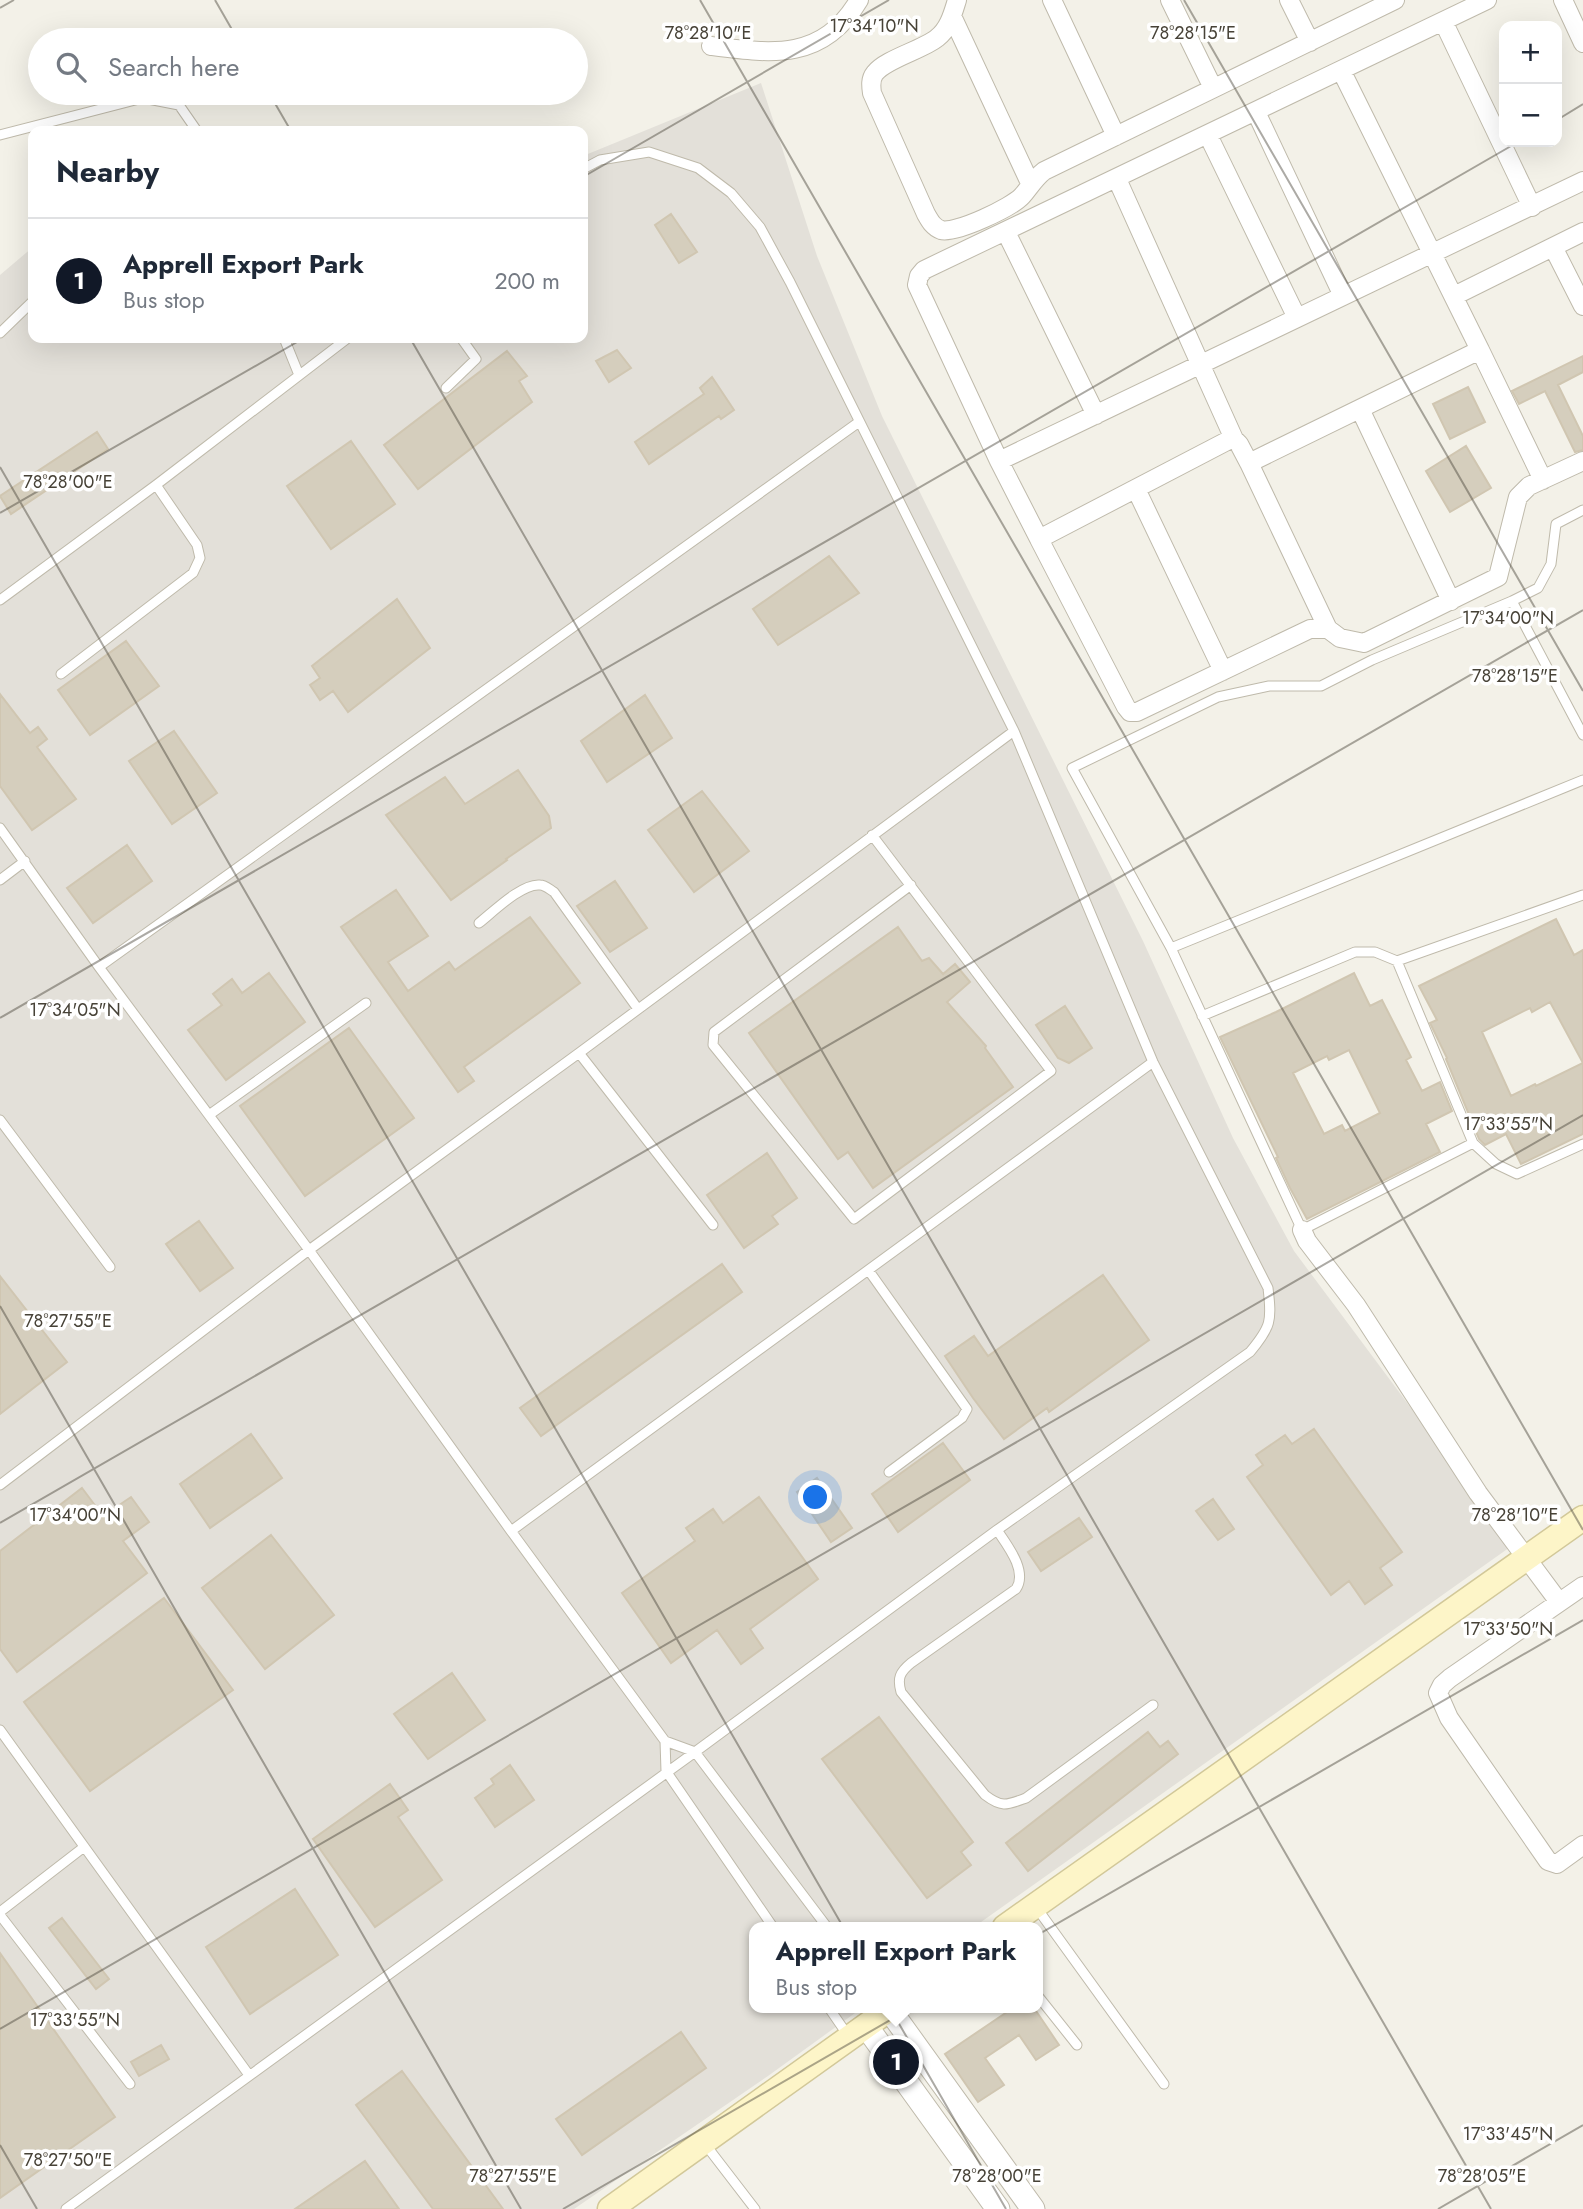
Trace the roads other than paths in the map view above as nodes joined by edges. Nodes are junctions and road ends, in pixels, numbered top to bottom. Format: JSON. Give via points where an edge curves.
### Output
{"nodes":[{"id":1,"x":859,"y":0,"type":"edge"},
{"id":2,"x":1052,"y":0,"type":"edge"},
{"id":3,"x":1170,"y":0,"type":"edge"},
{"id":4,"x":1289,"y":0,"type":"edge"},
{"id":5,"x":1395,"y":0,"type":"edge"},
{"id":6,"x":1487,"y":0,"type":"edge"},
{"id":7,"x":1563,"y":0,"type":"edge"},
{"id":8,"x":955,"y":8,"type":"edge"},
{"id":9,"x":1443,"y":21,"type":"junction"},
{"id":10,"x":1310,"y":42,"type":"junction"},
{"id":11,"x":1583,"y":43,"type":"edge"},
{"id":12,"x":711,"y":46,"type":"dead end"},
{"id":13,"x":1341,"y":70,"type":"junction"},
{"id":14,"x":1213,"y":88,"type":"junction"},
{"id":15,"x":116,"y":105,"type":"edge"},
{"id":16,"x":179,"y":105,"type":"edge"},
{"id":17,"x":1256,"y":112,"type":"junction"},
{"id":18,"x":35,"y":126,"type":"edge"},
{"id":19,"x":194,"y":126,"type":"edge"},
{"id":20,"x":28,"y":128,"type":"edge"},
{"id":21,"x":0,"y":135,"type":"edge"},
{"id":22,"x":1208,"y":135,"type":"junction"},
{"id":23,"x":1116,"y":136,"type":"junction"},
{"id":24,"x":588,"y":166,"type":"edge"},
{"id":25,"x":1116,"y":179,"type":"junction"},
{"id":26,"x":1583,"y":181,"type":"edge"},
{"id":27,"x":1030,"y":183,"type":"junction"},
{"id":28,"x":1532,"y":207,"type":"junction"},
{"id":29,"x":1006,"y":232,"type":"junction"},
{"id":30,"x":1583,"y":232,"type":"edge"},
{"id":31,"x":1553,"y":247,"type":"junction"},
{"id":32,"x":1432,"y":254,"type":"junction"},
{"id":33,"x":1343,"y":296,"type":"junction"},
{"id":34,"x":1454,"y":296,"type":"junction"},
{"id":35,"x":28,"y":306,"type":"edge"},
{"id":36,"x":1583,"y":306,"type":"edge"},
{"id":37,"x":1297,"y":318,"type":"junction"},
{"id":38,"x":0,"y":333,"type":"edge"},
{"id":39,"x":286,"y":343,"type":"edge"},
{"id":40,"x":341,"y":343,"type":"edge"},
{"id":41,"x":464,"y":343,"type":"edge"},
{"id":42,"x":1480,"y":350,"type":"junction"},
{"id":43,"x":1199,"y":364,"type":"junction"},
{"id":44,"x":299,"y":375,"type":"junction"},
{"id":45,"x":446,"y":388,"type":"dead end"},
{"id":46,"x":1360,"y":409,"type":"junction"},
{"id":47,"x":1097,"y":415,"type":"junction"},
{"id":48,"x":859,"y":422,"type":"junction"},
{"id":49,"x":1234,"y":439,"type":"junction"},
{"id":50,"x":999,"y":461,"type":"junction"},
{"id":51,"x":1583,"y":461,"type":"edge"},
{"id":52,"x":1249,"y":463,"type":"junction"},
{"id":53,"x":1543,"y":480,"type":"junction"},
{"id":54,"x":156,"y":485,"type":"junction"},
{"id":55,"x":1136,"y":489,"type":"junction"},
{"id":56,"x":1583,"y":510,"type":"edge"},
{"id":57,"x":1039,"y":539,"type":"junction"},
{"id":58,"x":0,"y":600,"type":"edge"},
{"id":59,"x":1451,"y":601,"type":"junction"},
{"id":60,"x":1512,"y":601,"type":"junction"},
{"id":61,"x":1328,"y":629,"type":"junction"},
{"id":62,"x":1223,"y":671,"type":"junction"},
{"id":63,"x":61,"y":674,"type":"dead end"},
{"id":64,"x":1014,"y":730,"type":"junction"},
{"id":65,"x":1583,"y":735,"type":"edge"},
{"id":66,"x":1583,"y":780,"type":"edge"},
{"id":67,"x":0,"y":828,"type":"edge"},
{"id":68,"x":872,"y":835,"type":"junction"},
{"id":69,"x":24,"y":861,"type":"junction"},
{"id":70,"x":0,"y":880,"type":"edge"},
{"id":71,"x":911,"y":885,"type":"junction"},
{"id":72,"x":1583,"y":895,"type":"edge"},
{"id":73,"x":479,"y":923,"type":"dead end"},
{"id":74,"x":1171,"y":948,"type":"junction"},
{"id":75,"x":1397,"y":961,"type":"junction"},
{"id":76,"x":99,"y":967,"type":"junction"},
{"id":77,"x":366,"y":1003,"type":"dead end"},
{"id":78,"x":638,"y":1009,"type":"junction"},
{"id":79,"x":1202,"y":1016,"type":"junction"},
{"id":80,"x":579,"y":1053,"type":"junction"},
{"id":81,"x":1153,"y":1062,"type":"junction"},
{"id":82,"x":209,"y":1115,"type":"junction"},
{"id":83,"x":0,"y":1120,"type":"edge"},
{"id":84,"x":1473,"y":1143,"type":"junction"},
{"id":85,"x":1583,"y":1144,"type":"edge"},
{"id":86,"x":713,"y":1225,"type":"dead end"},
{"id":87,"x":1302,"y":1230,"type":"junction"},
{"id":88,"x":309,"y":1250,"type":"junction"},
{"id":89,"x":110,"y":1267,"type":"dead end"},
{"id":90,"x":869,"y":1271,"type":"junction"},
{"id":91,"x":889,"y":1472,"type":"dead end"},
{"id":92,"x":0,"y":1485,"type":"edge"},
{"id":93,"x":1583,"y":1518,"type":"edge"},
{"id":94,"x":997,"y":1530,"type":"junction"},
{"id":95,"x":511,"y":1531,"type":"junction"},
{"id":96,"x":1528,"y":1559,"type":"junction"},
{"id":97,"x":1583,"y":1586,"type":"edge"},
{"id":98,"x":1559,"y":1602,"type":"junction"},
{"id":99,"x":1153,"y":1704,"type":"dead end"},
{"id":100,"x":0,"y":1730,"type":"edge"},
{"id":101,"x":665,"y":1741,"type":"junction"},
{"id":102,"x":695,"y":1752,"type":"junction"},
{"id":103,"x":666,"y":1771,"type":"junction"},
{"id":104,"x":84,"y":1847,"type":"junction"},
{"id":105,"x":1582,"y":1849,"type":"edge"},
{"id":106,"x":1035,"y":1906,"type":"junction"},
{"id":107,"x":0,"y":1913,"type":"edge"},
{"id":108,"x":770,"y":1922,"type":"edge"},
{"id":109,"x":823,"y":1922,"type":"edge"},
{"id":110,"x":1012,"y":1922,"type":"edge"},
{"id":111,"x":1043,"y":2002,"type":"edge"},
{"id":112,"x":835,"y":2013,"type":"edge"},
{"id":113,"x":883,"y":2013,"type":"edge"},
{"id":114,"x":893,"y":2013,"type":"edge"},
{"id":115,"x":858,"y":2032,"type":"junction"},
{"id":116,"x":1077,"y":2045,"type":"dead end"},
{"id":117,"x":248,"y":2075,"type":"junction"},
{"id":118,"x":130,"y":2084,"type":"dead end"},
{"id":119,"x":1164,"y":2084,"type":"dead end"},
{"id":120,"x":704,"y":2142,"type":"junction"},
{"id":121,"x":66,"y":2209,"type":"edge"},
{"id":122,"x":610,"y":2209,"type":"edge"},
{"id":123,"x":755,"y":2209,"type":"edge"},
{"id":124,"x":998,"y":2209,"type":"edge"},
{"id":125,"x":1034,"y":2209,"type":"edge"}],
"edges":[{"from":1,"to":12,"type":"street","via":[[839,28],[804,47],[764,52]]},
{"from":2,"to":23,"type":"street"},
{"from":3,"to":14,"type":"street"},
{"from":4,"to":10,"type":"street"},
{"from":5,"to":10,"type":"street"},
{"from":6,"to":9,"type":"street"},
{"from":7,"to":11,"type":"street"},
{"from":8,"to":27,"type":"street"},
{"from":8,"to":27,"type":"street","via":[[939,37],[876,72],[872,93],[933,226],[942,230],[967,227],[1021,198]]},
{"from":9,"to":13,"type":"street"},
{"from":9,"to":28,"type":"street"},
{"from":10,"to":14,"type":"street"},
{"from":13,"to":17,"type":"street"},
{"from":13,"to":32,"type":"street"},
{"from":14,"to":23,"type":"street"},
{"from":15,"to":18,"type":"lane"},
{"from":16,"to":19,"type":"lane"},
{"from":17,"to":22,"type":"street"},
{"from":17,"to":33,"type":"street"},
{"from":20,"to":21,"type":"lane"},
{"from":22,"to":25,"type":"street"},
{"from":22,"to":37,"type":"street"},
{"from":23,"to":27,"type":"street","via":[[1044,171]]},
{"from":24,"to":48,"type":"lane","via":[[649,152],[698,168],[731,193],[760,227]]},
{"from":25,"to":29,"type":"street"},
{"from":25,"to":43,"type":"street"},
{"from":26,"to":28,"type":"street"},
{"from":28,"to":32,"type":"street"},
{"from":29,"to":47,"type":"street"},
{"from":29,"to":50,"type":"street","via":[[930,266],[917,285]]},
{"from":30,"to":31,"type":"street"},
{"from":31,"to":34,"type":"street"},
{"from":31,"to":36,"type":"street"},
{"from":32,"to":33,"type":"street"},
{"from":32,"to":34,"type":"street"},
{"from":33,"to":37,"type":"street"},
{"from":34,"to":42,"type":"street"},
{"from":35,"to":38,"type":"lane"},
{"from":37,"to":43,"type":"street"},
{"from":39,"to":44,"type":"lane"},
{"from":40,"to":44,"type":"lane"},
{"from":41,"to":45,"type":"lane","via":[[475,359]]},
{"from":42,"to":46,"type":"street"},
{"from":42,"to":53,"type":"street"},
{"from":43,"to":47,"type":"street"},
{"from":43,"to":49,"type":"street"},
{"from":44,"to":54,"type":"lane"},
{"from":46,"to":52,"type":"street"},
{"from":46,"to":59,"type":"street"},
{"from":47,"to":50,"type":"street"},
{"from":48,"to":64,"type":"lane"},
{"from":48,"to":76,"type":"lane"},
{"from":49,"to":52,"type":"street"},
{"from":49,"to":55,"type":"street"},
{"from":50,"to":57,"type":"street"},
{"from":51,"to":53,"type":"street"},
{"from":52,"to":61,"type":"street"},
{"from":53,"to":59,"type":"street","via":[[1518,497],[1498,577]]},
{"from":54,"to":58,"type":"lane"},
{"from":54,"to":63,"type":"lane","via":[[197,545],[200,558],[193,573]]},
{"from":55,"to":57,"type":"street"},
{"from":55,"to":62,"type":"street"},
{"from":56,"to":60,"type":"lane","via":[[1556,524],[1551,564],[1538,587]]},
{"from":57,"to":62,"type":"street","via":[[1130,712]]},
{"from":59,"to":61,"type":"street","via":[[1364,643],[1340,638]]},
{"from":60,"to":65,"type":"lane"},
{"from":60,"to":74,"type":"lane","via":[[1321,686],[1269,686],[1218,697],[1072,768]]},
{"from":61,"to":62,"type":"street","via":[[1310,629]]},
{"from":64,"to":68,"type":"lane"},
{"from":64,"to":81,"type":"lane"},
{"from":66,"to":74,"type":"lane"},
{"from":67,"to":69,"type":"lane"},
{"from":68,"to":71,"type":"lane"},
{"from":68,"to":78,"type":"lane"},
{"from":69,"to":70,"type":"lane"},
{"from":69,"to":76,"type":"lane"},
{"from":71,"to":71,"type":"lane","via":[[1051,1071],[854,1219],[713,1045],[714,1032]]},
{"from":72,"to":75,"type":"lane"},
{"from":73,"to":78,"type":"lane","via":[[530,885],[543,885],[554,892]]},
{"from":74,"to":79,"type":"lane"},
{"from":75,"to":79,"type":"lane","via":[[1375,952],[1355,952]]},
{"from":75,"to":84,"type":"lane"},
{"from":76,"to":82,"type":"lane"},
{"from":77,"to":82,"type":"lane"},
{"from":78,"to":80,"type":"lane"},
{"from":79,"to":87,"type":"lane"},
{"from":80,"to":86,"type":"lane"},
{"from":80,"to":88,"type":"lane"},
{"from":81,"to":90,"type":"lane"},
{"from":81,"to":94,"type":"lane","via":[[1268,1288],[1271,1312],[1267,1333],[1250,1352]]},
{"from":82,"to":88,"type":"lane"},
{"from":83,"to":89,"type":"lane"},
{"from":84,"to":85,"type":"lane","via":[[1496,1164],[1517,1174]]},
{"from":84,"to":87,"type":"lane"},
{"from":87,"to":96,"type":"street","via":[[1478,1493]]},
{"from":88,"to":92,"type":"lane"},
{"from":88,"to":95,"type":"lane"},
{"from":90,"to":91,"type":"lane","via":[[967,1409],[962,1418]]},
{"from":90,"to":95,"type":"lane"},
{"from":93,"to":96,"type":"main road"},
{"from":94,"to":99,"type":"lane","via":[[1015,1562],[1020,1583],[900,1672],[898,1683],[985,1795],[996,1804],[1008,1805],[1026,1798]]},
{"from":94,"to":102,"type":"lane"},
{"from":95,"to":101,"type":"lane"},
{"from":96,"to":98,"type":"street"},
{"from":96,"to":106,"type":"main road"},
{"from":97,"to":98,"type":"street"},
{"from":98,"to":105,"type":"street","via":[[1450,1678],[1438,1693],[1449,1718],[1548,1861],[1557,1864]]},
{"from":100,"to":104,"type":"lane"},
{"from":101,"to":102,"type":"lane"},
{"from":101,"to":103,"type":"lane"},
{"from":102,"to":103,"type":"lane"},
{"from":102,"to":109,"type":"lane"},
{"from":103,"to":108,"type":"lane"},
{"from":103,"to":117,"type":"lane"},
{"from":104,"to":107,"type":"lane"},
{"from":104,"to":117,"type":"lane"},
{"from":106,"to":110,"type":"main road"},
{"from":106,"to":119,"type":"lane"},
{"from":107,"to":118,"type":"lane"},
{"from":111,"to":116,"type":"lane"},
{"from":112,"to":115,"type":"lane"},
{"from":113,"to":115,"type":"main road"},
{"from":114,"to":125,"type":"street"},
{"from":115,"to":120,"type":"main road"},
{"from":115,"to":124,"type":"street"},
{"from":117,"to":121,"type":"lane"},
{"from":120,"to":122,"type":"main road"},
{"from":120,"to":123,"type":"lane"}]}
